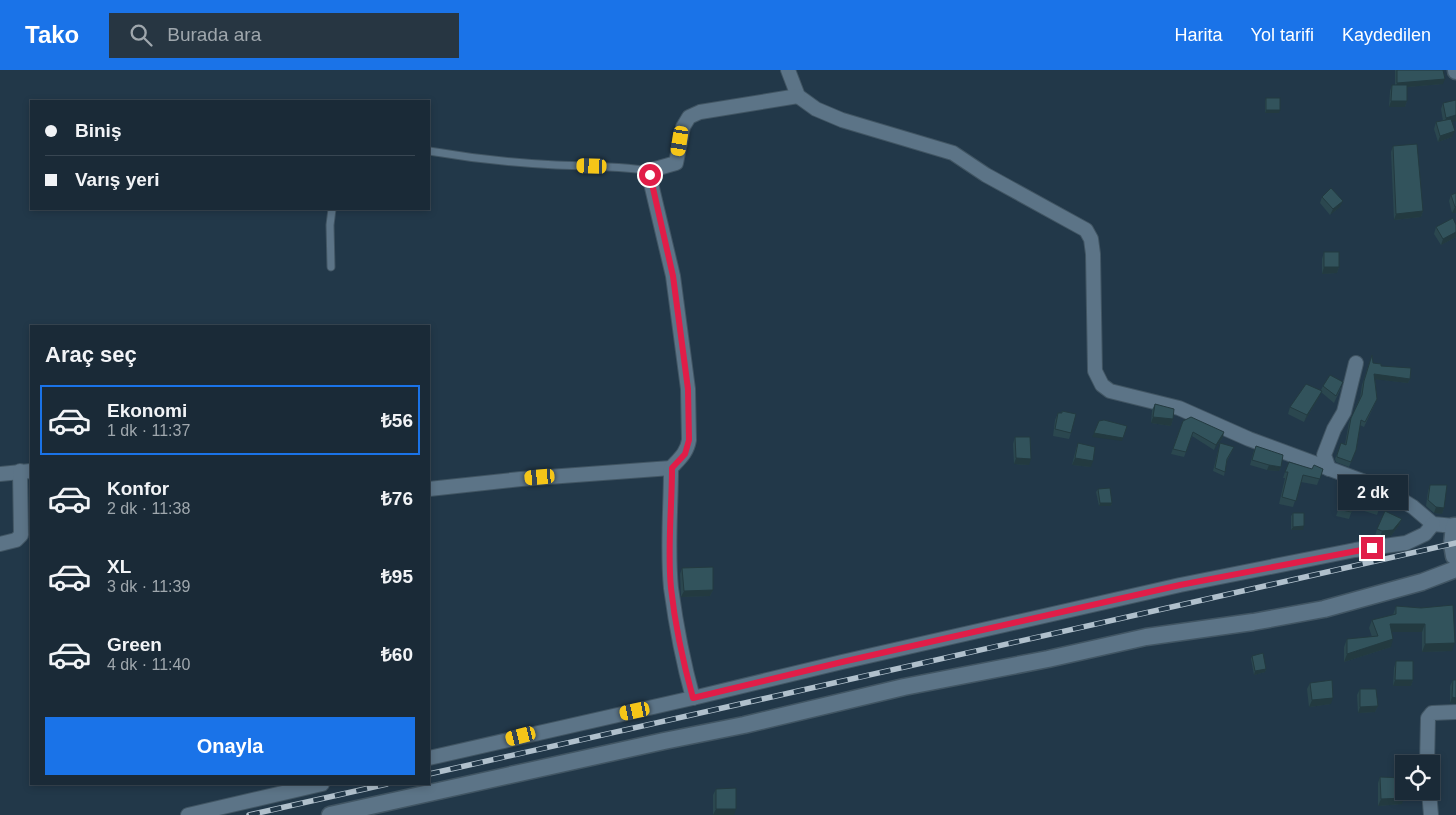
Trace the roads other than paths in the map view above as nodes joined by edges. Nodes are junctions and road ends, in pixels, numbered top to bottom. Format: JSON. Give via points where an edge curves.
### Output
{"nodes":[{"id":1,"x":788,"y":70,"type":"edge"},
{"id":2,"x":798,"y":96,"type":"junction"},
{"id":3,"x":430,"y":151,"type":"edge"},
{"id":4,"x":652,"y":171,"type":"junction"},
{"id":5,"x":332,"y":210,"type":"edge"},
{"id":6,"x":331,"y":267,"type":"dead end"},
{"id":7,"x":1356,"y":362,"type":"dead end"},
{"id":8,"x":672,"y":468,"type":"junction"},
{"id":9,"x":1329,"y":469,"type":"junction"},
{"id":10,"x":26,"y":471,"type":"edge"},
{"id":11,"x":0,"y":474,"type":"edge"},
{"id":12,"x":430,"y":489,"type":"edge"},
{"id":13,"x":1434,"y":524,"type":"junction"},
{"id":14,"x":1455,"y":526,"type":"edge"},
{"id":15,"x":0,"y":544,"type":"edge"},
{"id":16,"x":1456,"y":557,"type":"edge"},
{"id":17,"x":1456,"y":569,"type":"edge"},
{"id":18,"x":693,"y":698,"type":"junction"},
{"id":19,"x":1456,"y":712,"type":"edge"},
{"id":20,"x":1427,"y":755,"type":"edge"},
{"id":21,"x":430,"y":758,"type":"edge"},
{"id":22,"x":318,"y":785,"type":"edge"},
{"id":23,"x":1430,"y":800,"type":"edge"},
{"id":24,"x":188,"y":815,"type":"edge"},
{"id":25,"x":330,"y":815,"type":"edge"},
{"id":26,"x":1431,"y":815,"type":"edge"}],
"edges":[{"from":1,"to":2,"type":"street"},
{"from":2,"to":4,"type":"street","via":[[689,116],[683,127],[676,163]]},
{"from":2,"to":9,"type":"street","via":[[816,109],[842,120],[953,153],[986,175],[1086,230],[1093,254],[1095,371],[1102,385],[1110,391],[1179,408]]},
{"from":3,"to":4,"type":"lane","via":[[554,165],[629,167]]},
{"from":4,"to":8,"type":"street","via":[[650,175],[673,276],[688,389],[689,440],[685,454]]},
{"from":5,"to":6,"type":"lane"},
{"from":7,"to":9,"type":"street","via":[[1344,412],[1324,455]]},
{"from":8,"to":12,"type":"street"},
{"from":8,"to":18,"type":"street","via":[[671,587],[684,666]]},
{"from":9,"to":13,"type":"street","via":[[1384,489]]},
{"from":10,"to":11,"type":"street"},
{"from":10,"to":15,"type":"street","via":[[20,535],[16,540]]},
{"from":13,"to":14,"type":"street"},
{"from":13,"to":18,"type":"street","via":[[1425,534],[1406,543],[1180,585]]},
{"from":14,"to":16,"type":"street","via":[[1452,544]]},
{"from":17,"to":25,"type":"street","via":[[1422,582],[1324,609],[1146,637],[904,687]]},
{"from":18,"to":21,"type":"street"},
{"from":19,"to":20,"type":"street","via":[[1432,713],[1428,718]]},
{"from":22,"to":24,"type":"street"},
{"from":23,"to":26,"type":"street"}]}
